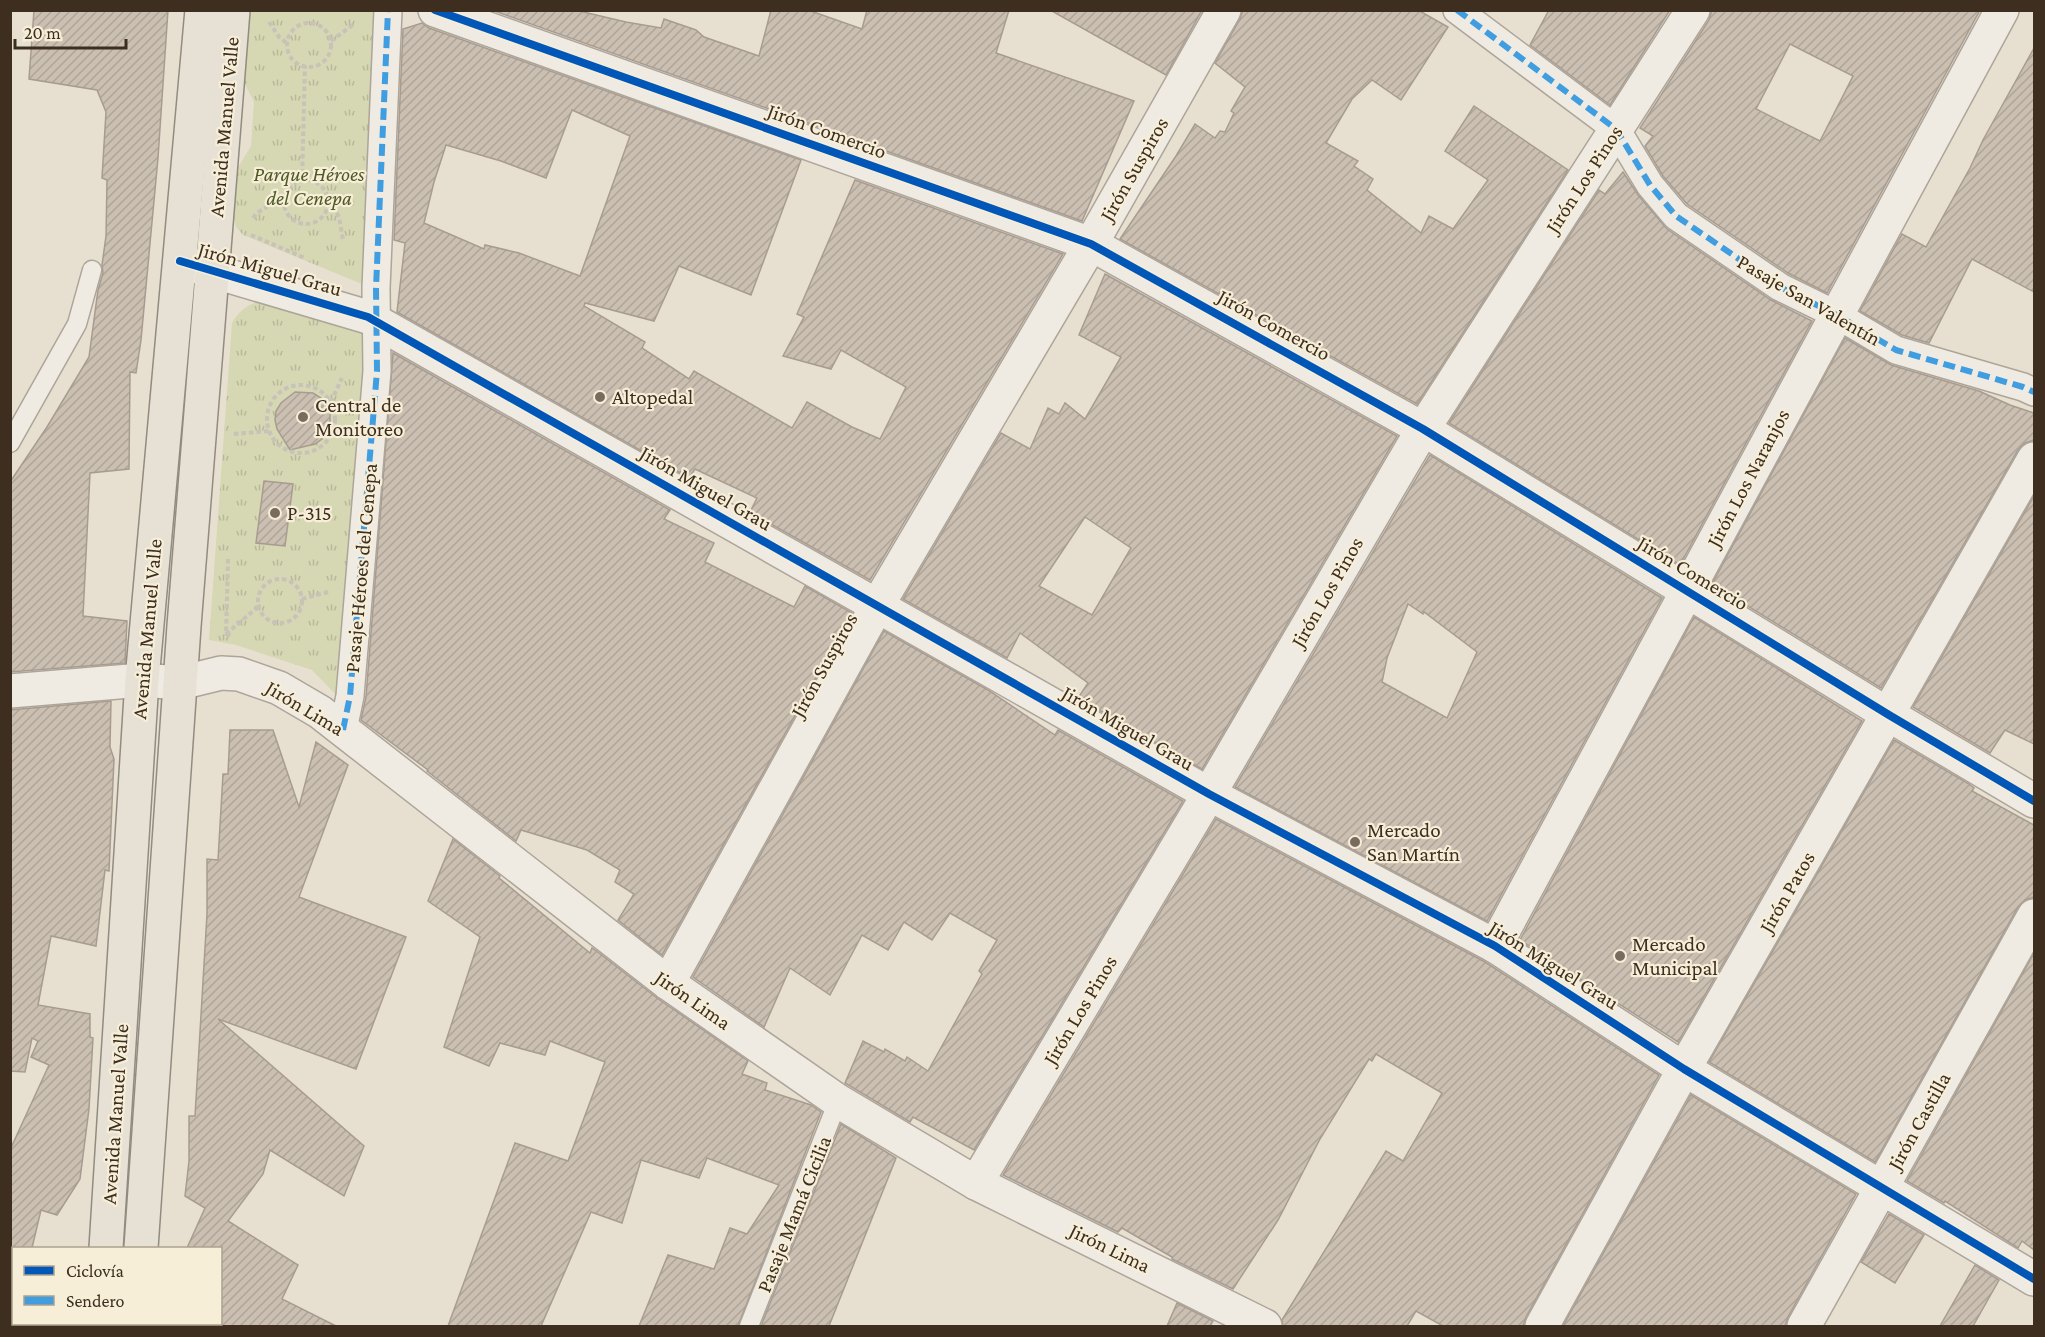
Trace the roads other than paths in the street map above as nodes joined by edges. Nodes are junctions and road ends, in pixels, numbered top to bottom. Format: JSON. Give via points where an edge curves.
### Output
{"nodes":[{"id":1,"x":202,"y":10,"type":"edge"},
{"id":2,"x":233,"y":10,"type":"edge"},
{"id":3,"x":388,"y":10,"type":"edge"},
{"id":4,"x":435,"y":10,"type":"edge"},
{"id":5,"x":1224,"y":10,"type":"edge"},
{"id":6,"x":1457,"y":10,"type":"edge"},
{"id":7,"x":1693,"y":10,"type":"edge"},
{"id":8,"x":2002,"y":10,"type":"edge"},
{"id":9,"x":1616,"y":129,"type":"junction"},
{"id":10,"x":1091,"y":244,"type":"junction"},
{"id":11,"x":180,"y":261,"type":"junction"},
{"id":12,"x":92,"y":270,"type":"dead end"},
{"id":13,"x":212,"y":270,"type":"junction"},
{"id":14,"x":1837,"y":315,"type":"junction"},
{"id":15,"x":376,"y":321,"type":"junction"},
{"id":16,"x":2034,"y":392,"type":"edge"},
{"id":17,"x":1423,"y":429,"type":"junction"},
{"id":18,"x":10,"y":442,"type":"edge"},
{"id":19,"x":2034,"y":459,"type":"edge"},
{"id":20,"x":1688,"y":590,"type":"junction"},
{"id":21,"x":877,"y":606,"type":"junction"},
{"id":22,"x":142,"y":680,"type":"junction"},
{"id":23,"x":180,"y":683,"type":"junction"},
{"id":24,"x":10,"y":691,"type":"edge"},
{"id":25,"x":1889,"y":715,"type":"junction"},
{"id":26,"x":343,"y":730,"type":"junction"},
{"id":27,"x":1209,"y":794,"type":"junction"},
{"id":28,"x":2034,"y":801,"type":"edge"},
{"id":29,"x":2034,"y":916,"type":"edge"},
{"id":30,"x":1495,"y":946,"type":"junction"},
{"id":31,"x":668,"y":983,"type":"junction"},
{"id":32,"x":1684,"y":1070,"type":"junction"},
{"id":33,"x":838,"y":1101,"type":"junction"},
{"id":34,"x":976,"y":1183,"type":"junction"},
{"id":35,"x":1881,"y":1187,"type":"junction"},
{"id":36,"x":106,"y":1247,"type":"edge"},
{"id":37,"x":141,"y":1247,"type":"edge"},
{"id":38,"x":2034,"y":1279,"type":"edge"},
{"id":39,"x":749,"y":1326,"type":"edge"},
{"id":40,"x":1265,"y":1326,"type":"edge"},
{"id":41,"x":1542,"y":1326,"type":"edge"},
{"id":42,"x":1804,"y":1326,"type":"edge"}],
"edges":[{"from":1,"to":11,"type":"main road","name":"Avenida Manuel Valle"},
{"from":2,"to":13,"type":"main road","name":"Avenida Manuel Valle"},
{"from":3,"to":15,"type":"street","name":"Pasaje Héroes del Cenepa"},
{"from":4,"to":10,"type":"street","name":"Jirón Comercio"},
{"from":5,"to":10,"type":"street","name":"Jirón Suspiros"},
{"from":6,"to":9,"type":"street","name":"Pasaje San Valentín"},
{"from":7,"to":9,"type":"street","name":"Jirón Los Pinos"},
{"from":8,"to":14,"type":"street","name":"Jirón Los Naranjos"},
{"from":9,"to":14,"type":"street","name":"Pasaje San Valentín","via":[[1650,185],[1676,216],[1780,287]]},
{"from":9,"to":17,"type":"street","name":"Jirón Los Pinos"},
{"from":10,"to":17,"type":"street","name":"Jirón Comercio"},
{"from":10,"to":21,"type":"street","name":"Jirón Suspiros"},
{"from":11,"to":13,"type":"street","name":"Jirón Miguel Grau"},
{"from":11,"to":22,"type":"main road","name":"Avenida Manuel Valle"},
{"from":12,"to":18,"type":"lane","via":[[77,324]]},
{"from":13,"to":15,"type":"street","name":"Jirón Miguel Grau"},
{"from":13,"to":23,"type":"main road","name":"Avenida Manuel Valle"},
{"from":14,"to":16,"type":"street","name":"Pasaje San Valentín","via":[[1896,350]]},
{"from":14,"to":20,"type":"street","name":"Jirón Los Naranjos"},
{"from":15,"to":21,"type":"street","name":"Jirón Miguel Grau"},
{"from":15,"to":26,"type":"street","name":"Pasaje Héroes del Cenepa","via":[[376,383],[350,696]]},
{"from":17,"to":20,"type":"street","name":"Jirón Comercio"},
{"from":17,"to":27,"type":"street","name":"Jirón Los Pinos"},
{"from":19,"to":25,"type":"street","name":"Jirón Patos"},
{"from":20,"to":25,"type":"street","name":"Jirón Comercio"},
{"from":20,"to":30,"type":"street","name":"Jirón Los Naranjos"},
{"from":21,"to":27,"type":"street","name":"Jirón Miguel Grau"},
{"from":21,"to":31,"type":"street","name":"Jirón Suspiros"},
{"from":22,"to":23,"type":"street","name":"Jirón Lima"},
{"from":22,"to":24,"type":"street","name":"Jirón Lima"},
{"from":22,"to":36,"type":"main road","name":"Avenida Manuel Valle"},
{"from":23,"to":26,"type":"street","name":"Jirón Lima","via":[[221,673],[239,674],[279,688]]},
{"from":23,"to":37,"type":"main road","name":"Avenida Manuel Valle"},
{"from":25,"to":28,"type":"street","name":"Jirón Comercio"},
{"from":25,"to":32,"type":"street","name":"Jirón Patos"},
{"from":26,"to":31,"type":"street","name":"Jirón Lima"},
{"from":27,"to":30,"type":"street","name":"Jirón Miguel Grau"},
{"from":27,"to":34,"type":"street","name":"Jirón Los Pinos"},
{"from":29,"to":35,"type":"street","name":"Jirón Castilla"},
{"from":30,"to":32,"type":"street","name":"Jirón Miguel Grau"},
{"from":31,"to":33,"type":"street","name":"Jirón Lima"},
{"from":32,"to":35,"type":"street","name":"Jirón Miguel Grau"},
{"from":32,"to":41,"type":"street","name":"Jirón Patos"},
{"from":33,"to":34,"type":"street","name":"Jirón Lima"},
{"from":33,"to":39,"type":"lane","name":"Pasaje Mamá Cicilia"},
{"from":34,"to":40,"type":"street","name":"Jirón Lima"},
{"from":35,"to":38,"type":"street","name":"Jirón Miguel Grau"},
{"from":35,"to":42,"type":"street","name":"Jirón Castilla"}]}
